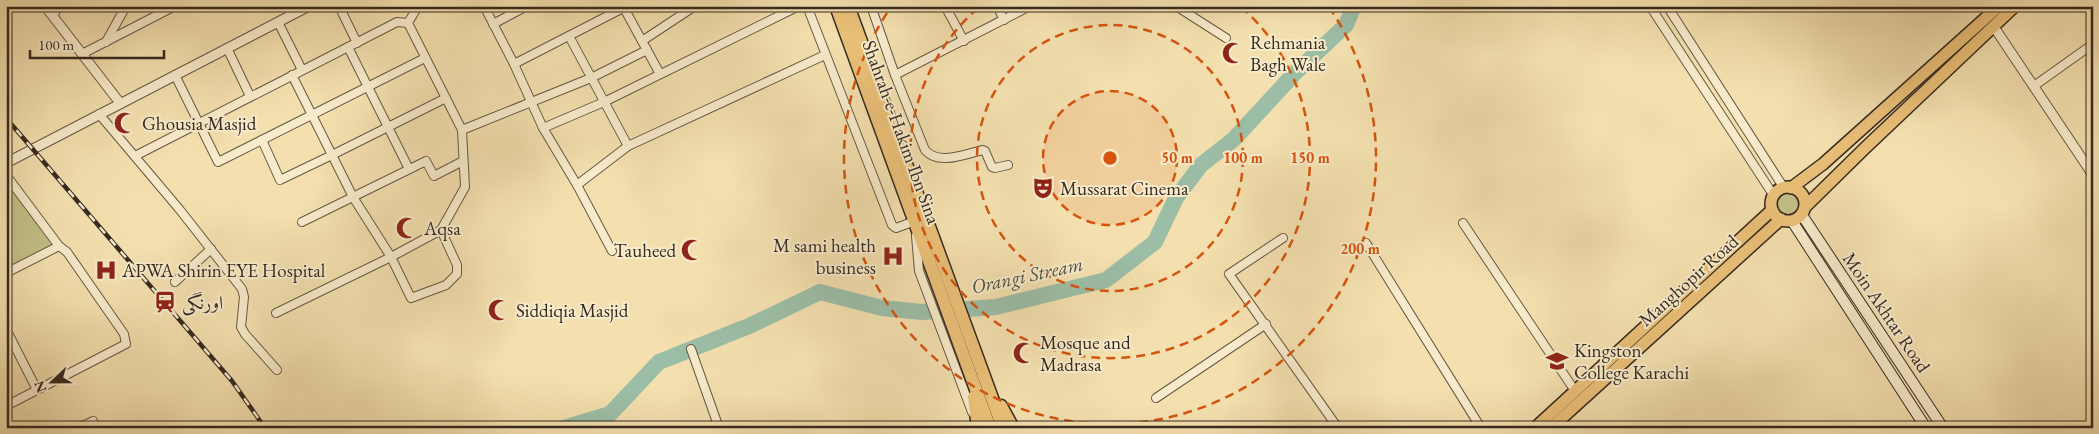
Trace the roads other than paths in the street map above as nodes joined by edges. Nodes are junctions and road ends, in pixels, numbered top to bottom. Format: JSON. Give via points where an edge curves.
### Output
{"nodes":[{"id":1,"x":44,"y":6,"type":"edge"},
{"id":2,"x":59,"y":6,"type":"edge"},
{"id":3,"x":126,"y":6,"type":"edge"},
{"id":4,"x":175,"y":6,"type":"edge"},
{"id":5,"x":309,"y":6,"type":"edge"},
{"id":6,"x":339,"y":6,"type":"edge"},
{"id":7,"x":484,"y":6,"type":"edge"},
{"id":8,"x":527,"y":6,"type":"edge"},
{"id":9,"x":695,"y":6,"type":"edge"},
{"id":10,"x":799,"y":6,"type":"edge"},
{"id":11,"x":807,"y":6,"type":"edge"},
{"id":12,"x":836,"y":6,"type":"edge"},
{"id":13,"x":848,"y":6,"type":"edge"},
{"id":14,"x":871,"y":6,"type":"edge"},
{"id":15,"x":945,"y":6,"type":"edge"},
{"id":16,"x":997,"y":6,"type":"edge"},
{"id":17,"x":1030,"y":6,"type":"edge"},
{"id":18,"x":1176,"y":6,"type":"edge"},
{"id":19,"x":1650,"y":6,"type":"edge"},
{"id":20,"x":1667,"y":6,"type":"edge"},
{"id":21,"x":1999,"y":6,"type":"edge"},
{"id":22,"x":2015,"y":6,"type":"edge"},
{"id":23,"x":419,"y":7,"type":"edge"},
{"id":24,"x":626,"y":7,"type":"edge"},
{"id":25,"x":53,"y":16,"type":"junction"},
{"id":26,"x":1004,"y":20,"type":"junction"},
{"id":27,"x":278,"y":22,"type":"junction"},
{"id":28,"x":408,"y":23,"type":"junction"},
{"id":29,"x":493,"y":24,"type":"junction"},
{"id":30,"x":1994,"y":27,"type":"junction"},
{"id":31,"x":569,"y":36,"type":"junction"},
{"id":32,"x":1226,"y":38,"type":"dead end"},
{"id":33,"x":964,"y":40,"type":"junction"},
{"id":34,"x":642,"y":41,"type":"junction"},
{"id":35,"x":106,"y":42,"type":"junction"},
{"id":36,"x":357,"y":42,"type":"junction"},
{"id":37,"x":2093,"y":44,"type":"edge"},
{"id":38,"x":348,"y":47,"type":"junction"},
{"id":39,"x":227,"y":48,"type":"junction"},
{"id":40,"x":647,"y":50,"type":"junction"},
{"id":41,"x":82,"y":54,"type":"junction"},
{"id":42,"x":825,"y":55,"type":"junction"},
{"id":43,"x":425,"y":58,"type":"junction"},
{"id":44,"x":514,"y":64,"type":"junction"},
{"id":45,"x":302,"y":70,"type":"junction"},
{"id":46,"x":175,"y":74,"type":"junction"},
{"id":47,"x":660,"y":74,"type":"junction"},
{"id":48,"x":292,"y":75,"type":"junction"},
{"id":49,"x":895,"y":76,"type":"junction"},
{"id":50,"x":591,"y":78,"type":"junction"},
{"id":51,"x":368,"y":86,"type":"junction"},
{"id":52,"x":2034,"y":86,"type":"junction"},
{"id":53,"x":250,"y":96,"type":"junction"},
{"id":54,"x":446,"y":98,"type":"junction"},
{"id":55,"x":604,"y":102,"type":"junction"},
{"id":56,"x":120,"y":103,"type":"junction"},
{"id":57,"x":531,"y":103,"type":"junction"},
{"id":58,"x":99,"y":114,"type":"junction"},
{"id":59,"x":312,"y":114,"type":"junction"},
{"id":60,"x":199,"y":123,"type":"junction"},
{"id":61,"x":389,"y":127,"type":"junction"},
{"id":62,"x":542,"y":128,"type":"junction"},
{"id":63,"x":462,"y":130,"type":"junction"},
{"id":64,"x":262,"y":140,"type":"junction"},
{"id":65,"x":628,"y":146,"type":"junction"},
{"id":66,"x":135,"y":156,"type":"junction"},
{"id":67,"x":332,"y":156,"type":"junction"},
{"id":68,"x":463,"y":161,"type":"junction"},
{"id":69,"x":6,"y":163,"type":"edge"},
{"id":70,"x":1008,"y":164,"type":"dead end"},
{"id":71,"x":409,"y":169,"type":"junction"},
{"id":72,"x":1818,"y":169,"type":"junction"},
{"id":73,"x":2093,"y":174,"type":"edge"},
{"id":74,"x":6,"y":175,"type":"edge"},
{"id":75,"x":1829,"y":184,"type":"junction"},
{"id":76,"x":577,"y":185,"type":"junction"},
{"id":77,"x":1788,"y":188,"type":"junction"},
{"id":78,"x":1774,"y":196,"type":"junction"},
{"id":79,"x":353,"y":197,"type":"junction"},
{"id":80,"x":1772,"y":210,"type":"junction"},
{"id":81,"x":1795,"y":216,"type":"junction"},
{"id":82,"x":915,"y":221,"type":"junction"},
{"id":83,"x":302,"y":222,"type":"dead end"},
{"id":84,"x":1463,"y":223,"type":"dead end"},
{"id":85,"x":442,"y":230,"type":"junction"},
{"id":86,"x":1283,"y":238,"type":"dead end"},
{"id":87,"x":1366,"y":244,"type":"dead end"},
{"id":88,"x":58,"y":246,"type":"junction"},
{"id":89,"x":211,"y":249,"type":"junction"},
{"id":90,"x":612,"y":251,"type":"dead end"},
{"id":91,"x":390,"y":257,"type":"junction"},
{"id":92,"x":938,"y":270,"type":"junction"},
{"id":93,"x":6,"y":273,"type":"edge"},
{"id":94,"x":175,"y":282,"type":"dead end"},
{"id":95,"x":276,"y":314,"type":"dead end"},
{"id":96,"x":1266,"y":324,"type":"junction"},
{"id":97,"x":6,"y":329,"type":"edge"},
{"id":98,"x":8,"y":339,"type":"edge"},
{"id":99,"x":691,"y":349,"type":"dead end"},
{"id":100,"x":277,"y":370,"type":"dead end"},
{"id":101,"x":977,"y":372,"type":"junction"},
{"id":102,"x":37,"y":390,"type":"junction"},
{"id":103,"x":1575,"y":391,"type":"junction"},
{"id":104,"x":1156,"y":398,"type":"dead end"},
{"id":105,"x":6,"y":406,"type":"edge"},
{"id":106,"x":93,"y":420,"type":"dead end"},
{"id":107,"x":984,"y":426,"type":"edge"},
{"id":108,"x":78,"y":428,"type":"edge"},
{"id":109,"x":719,"y":428,"type":"edge"},
{"id":110,"x":1003,"y":428,"type":"edge"},
{"id":111,"x":1013,"y":428,"type":"edge"},
{"id":112,"x":1338,"y":428,"type":"edge"},
{"id":113,"x":1481,"y":428,"type":"edge"},
{"id":114,"x":1535,"y":428,"type":"edge"},
{"id":115,"x":1552,"y":428,"type":"edge"},
{"id":116,"x":1926,"y":428,"type":"edge"},
{"id":117,"x":1943,"y":428,"type":"edge"}],
"edges":[{"from":1,"to":25,"type":"street"},
{"from":2,"to":25,"type":"street"},
{"from":3,"to":35,"type":"street"},
{"from":4,"to":35,"type":"street"},
{"from":5,"to":27,"type":"street"},
{"from":6,"to":36,"type":"street"},
{"from":7,"to":29,"type":"street"},
{"from":8,"to":29,"type":"street"},
{"from":9,"to":34,"type":"street"},
{"from":10,"to":47,"type":"street"},
{"from":11,"to":42,"type":"street"},
{"from":12,"to":82,"type":"highway","name":"Shahrah-e-Hakim Ibn Sina"},
{"from":13,"to":92,"type":"highway","name":"Shahrah-e-Hakim Ibn Sina"},
{"from":14,"to":49,"type":"street"},
{"from":15,"to":33,"type":"street"},
{"from":16,"to":26,"type":"street"},
{"from":17,"to":26,"type":"street"},
{"from":18,"to":32,"type":"street"},
{"from":19,"to":78,"type":"street"},
{"from":20,"to":77,"type":"street"},
{"from":21,"to":72,"type":"main road"},
{"from":22,"to":30,"type":"main road","name":"Manghopir Road"},
{"from":23,"to":28,"type":"street"},
{"from":24,"to":31,"type":"street"},
{"from":24,"to":34,"type":"street"},
{"from":25,"to":41,"type":"street"},
{"from":26,"to":33,"type":"street"},
{"from":27,"to":39,"type":"street"},
{"from":27,"to":45,"type":"street"},
{"from":28,"to":36,"type":"street","via":[[397,22]]},
{"from":28,"to":43,"type":"street"},
{"from":29,"to":44,"type":"street"},
{"from":30,"to":52,"type":"street"},
{"from":30,"to":75,"type":"main road","name":"Manghopir Road"},
{"from":31,"to":44,"type":"street"},
{"from":31,"to":50,"type":"street"},
{"from":33,"to":49,"type":"street"},
{"from":34,"to":40,"type":"street"},
{"from":35,"to":41,"type":"street"},
{"from":36,"to":38,"type":"street"},
{"from":37,"to":52,"type":"street"},
{"from":38,"to":45,"type":"street"},
{"from":38,"to":51,"type":"street"},
{"from":39,"to":46,"type":"street"},
{"from":39,"to":53,"type":"street"},
{"from":40,"to":47,"type":"street"},
{"from":40,"to":50,"type":"street"},
{"from":41,"to":56,"type":"street"},
{"from":42,"to":65,"type":"street"},
{"from":42,"to":82,"type":"street","via":[[892,225],[896,228]]},
{"from":43,"to":51,"type":"street"},
{"from":43,"to":54,"type":"street"},
{"from":44,"to":57,"type":"street"},
{"from":45,"to":48,"type":"street"},
{"from":46,"to":56,"type":"street"},
{"from":46,"to":60,"type":"street"},
{"from":47,"to":55,"type":"street"},
{"from":48,"to":53,"type":"street"},
{"from":48,"to":59,"type":"street"},
{"from":49,"to":70,"type":"street","via":[[925,150],[930,155],[957,157],[983,150],[992,167]]},
{"from":50,"to":55,"type":"street"},
{"from":50,"to":57,"type":"street"},
{"from":51,"to":59,"type":"street"},
{"from":51,"to":61,"type":"street"},
{"from":52,"to":73,"type":"street"},
{"from":53,"to":60,"type":"street"},
{"from":54,"to":61,"type":"street"},
{"from":54,"to":63,"type":"street"},
{"from":55,"to":62,"type":"street"},
{"from":55,"to":65,"type":"street"},
{"from":56,"to":58,"type":"street"},
{"from":57,"to":62,"type":"street"},
{"from":57,"to":63,"type":"street"},
{"from":58,"to":66,"type":"street"},
{"from":58,"to":69,"type":"street"},
{"from":59,"to":64,"type":"street"},
{"from":59,"to":67,"type":"street"},
{"from":60,"to":64,"type":"street","via":[[218,162]]},
{"from":60,"to":66,"type":"street"},
{"from":61,"to":67,"type":"street"},
{"from":61,"to":71,"type":"street"},
{"from":62,"to":76,"type":"street"},
{"from":63,"to":68,"type":"street"},
{"from":64,"to":67,"type":"street","via":[[280,180]]},
{"from":65,"to":76,"type":"street"},
{"from":66,"to":89,"type":"street"},
{"from":67,"to":79,"type":"street"},
{"from":68,"to":71,"type":"street","via":[[434,176],[426,161]]},
{"from":68,"to":85,"type":"street","via":[[465,187]]},
{"from":71,"to":79,"type":"street"},
{"from":72,"to":75,"type":"main road","via":[[1818,181]]},
{"from":72,"to":77,"type":"main road"},
{"from":74,"to":88,"type":"street"},
{"from":75,"to":81,"type":"main road","name":"Manghopir Road"},
{"from":76,"to":90,"type":"street"},
{"from":77,"to":78,"type":"main road"},
{"from":77,"to":81,"type":"main road","via":[[1802,195]]},
{"from":78,"to":80,"type":"main road"},
{"from":79,"to":83,"type":"street"},
{"from":79,"to":91,"type":"street"},
{"from":80,"to":81,"type":"main road"},
{"from":80,"to":103,"type":"main road"},
{"from":81,"to":115,"type":"main road","name":"Manghopir Road"},
{"from":81,"to":116,"type":"main road","name":"Moin Akhtar Road"},
{"from":81,"to":117,"type":"main road","name":"Moin Akhtar Road"},
{"from":82,"to":92,"type":"highway","name":"Shahrah-e-Hakim Ibn Sina"},
{"from":82,"to":107,"type":"street","via":[[919,271]]},
{"from":84,"to":103,"type":"street"},
{"from":85,"to":91,"type":"street"},
{"from":85,"to":91,"type":"street","via":[[458,270],[446,285],[411,298]]},
{"from":86,"to":96,"type":"street","via":[[1229,274]]},
{"from":87,"to":113,"type":"street"},
{"from":88,"to":93,"type":"street"},
{"from":88,"to":102,"type":"street","via":[[67,252],[93,289],[124,334],[126,344]]},
{"from":89,"to":94,"type":"street"},
{"from":89,"to":100,"type":"street","via":[[242,289],[241,327]]},
{"from":91,"to":95,"type":"street"},
{"from":92,"to":101,"type":"highway"},
{"from":96,"to":104,"type":"street"},
{"from":96,"to":112,"type":"street"},
{"from":97,"to":98,"type":"street"},
{"from":98,"to":102,"type":"street"},
{"from":99,"to":109,"type":"street"},
{"from":101,"to":107,"type":"highway"},
{"from":101,"to":110,"type":"highway"},
{"from":101,"to":111,"type":"highway"},
{"from":102,"to":105,"type":"street"},
{"from":103,"to":114,"type":"main road"},
{"from":106,"to":108,"type":"street"}]}
